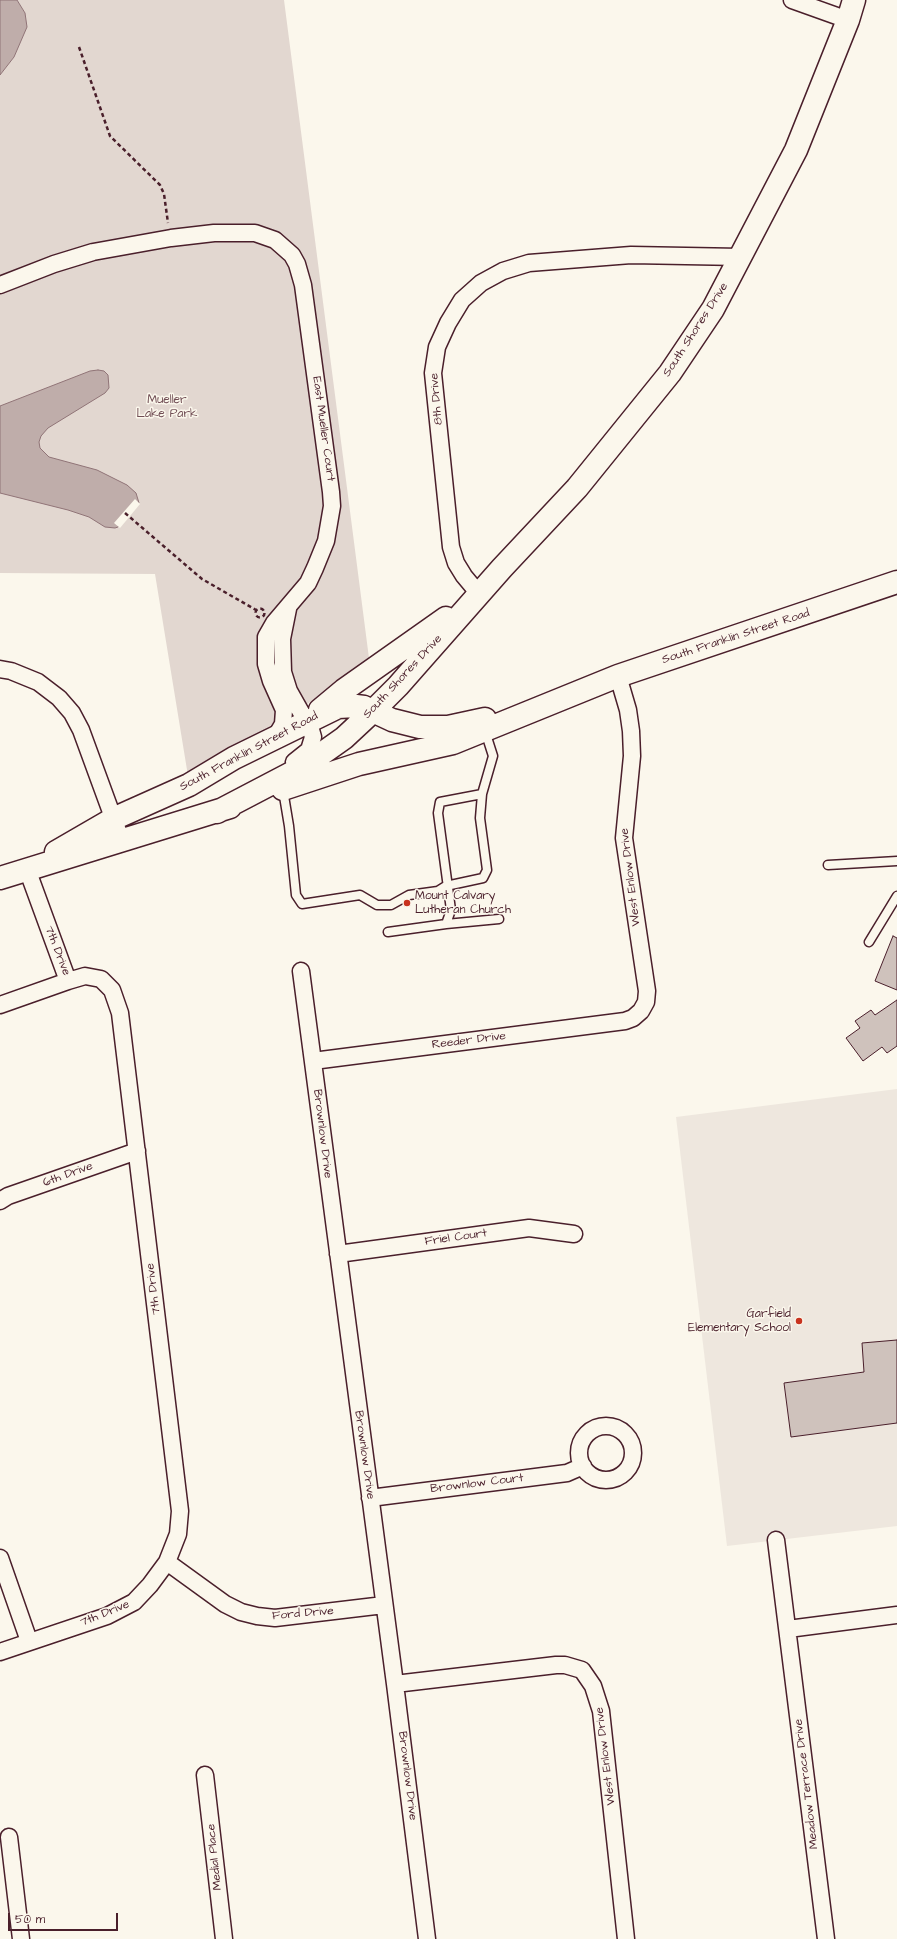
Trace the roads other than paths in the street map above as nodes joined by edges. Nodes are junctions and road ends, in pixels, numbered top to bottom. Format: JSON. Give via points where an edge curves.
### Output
{"nodes":[{"id":1,"x":792,"y":0,"type":"edge"},
{"id":2,"x":851,"y":10,"type":"edge"},
{"id":3,"x":741,"y":257,"type":"junction"},
{"id":4,"x":0,"y":285,"type":"edge"},
{"id":5,"x":897,"y":582,"type":"edge"},
{"id":6,"x":479,"y":594,"type":"junction"},
{"id":7,"x":289,"y":607,"type":"junction"},
{"id":8,"x":0,"y":669,"type":"edge"},
{"id":9,"x":618,"y":676,"type":"junction"},
{"id":10,"x":398,"y":686,"type":"junction"},
{"id":11,"x":575,"y":692,"type":"junction"},
{"id":12,"x":373,"y":711,"type":"junction"},
{"id":13,"x":306,"y":721,"type":"junction"},
{"id":14,"x":403,"y":723,"type":"junction"},
{"id":15,"x":485,"y":731,"type":"junction"},
{"id":16,"x":276,"y":736,"type":"junction"},
{"id":17,"x":283,"y":789,"type":"junction"},
{"id":18,"x":482,"y":794,"type":"junction"},
{"id":19,"x":217,"y":812,"type":"junction"},
{"id":20,"x":113,"y":819,"type":"junction"},
{"id":21,"x":122,"y":842,"type":"junction"},
{"id":22,"x":897,"y":861,"type":"edge"},
{"id":23,"x":828,"y":865,"type":"dead end"},
{"id":24,"x":27,"y":869,"type":"junction"},
{"id":25,"x":0,"y":878,"type":"edge"},
{"id":26,"x":446,"y":886,"type":"junction"},
{"id":27,"x":897,"y":896,"type":"edge"},
{"id":28,"x":499,"y":919,"type":"dead end"},
{"id":29,"x":446,"y":924,"type":"junction"},
{"id":30,"x":388,"y":932,"type":"dead end"},
{"id":31,"x":869,"y":942,"type":"dead end"},
{"id":32,"x":301,"y":971,"type":"dead end"},
{"id":33,"x":68,"y":981,"type":"junction"},
{"id":34,"x":0,"y":1005,"type":"edge"},
{"id":35,"x":625,"y":1020,"type":"joint"},
{"id":36,"x":313,"y":1061,"type":"junction"},
{"id":37,"x":137,"y":1151,"type":"junction"},
{"id":38,"x":0,"y":1201,"type":"edge"},
{"id":39,"x":574,"y":1234,"type":"dead end"},
{"id":40,"x":338,"y":1254,"type":"junction"},
{"id":41,"x":582,"y":1466,"type":"dead end"},
{"id":42,"x":370,"y":1498,"type":"junction"},
{"id":43,"x":776,"y":1540,"type":"dead end"},
{"id":44,"x":0,"y":1558,"type":"edge"},
{"id":45,"x":167,"y":1562,"type":"junction"},
{"id":46,"x":384,"y":1605,"type":"junction"},
{"id":47,"x":897,"y":1615,"type":"edge"},
{"id":48,"x":788,"y":1629,"type":"junction"},
{"id":49,"x":30,"y":1641,"type":"junction"},
{"id":50,"x":0,"y":1652,"type":"edge"},
{"id":51,"x":395,"y":1684,"type":"junction"},
{"id":52,"x":205,"y":1775,"type":"dead end"},
{"id":53,"x":10,"y":1837,"type":"dead end"},
{"id":54,"x":21,"y":1939,"type":"edge"},
{"id":55,"x":224,"y":1939,"type":"edge"},
{"id":56,"x":427,"y":1939,"type":"edge"},
{"id":57,"x":626,"y":1939,"type":"edge"},
{"id":58,"x":826,"y":1939,"type":"edge"}],
"edges":[{"from":1,"to":2,"type":"street"},
{"from":2,"to":3,"type":"street","name":"South Shores Drive","via":[[796,150]]},
{"from":3,"to":6,"type":"street","name":"South Shores Drive","via":[[713,309],[670,373],[577,488]]},
{"from":3,"to":6,"type":"street","name":"8th Drive","via":[[631,255],[529,263],[503,271],[481,282],[462,300],[437,347],[433,373],[452,547],[456,563]]},
{"from":4,"to":7,"type":"street","name":"East Mueller Court","via":[[93,252],[171,238],[245,232],[265,236],[283,246],[297,264],[303,284],[332,506],[322,554],[308,582]]},
{"from":5,"to":9,"type":"street","name":"South Franklin Street Road"},
{"from":6,"to":10,"type":"street","name":"South Shores Drive"},
{"from":6,"to":13,"type":"street","name":"South Shores Drive","via":[[344,690]]},
{"from":7,"to":13,"type":"street","name":"East Mueller Court","via":[[282,639],[283,672],[289,691]]},
{"from":7,"to":16,"type":"street","name":"East Mueller Court","via":[[270,630],[265,647],[268,673],[284,710],[283,724]]},
{"from":8,"to":20,"type":"street","via":[[38,682],[59,698],[72,714],[81,730]]},
{"from":9,"to":11,"type":"street","name":"South Franklin Street Road"},
{"from":9,"to":35,"type":"street","name":"West Enlow Drive","via":[[628,710],[632,756],[624,838],[647,995],[641,1012]]},
{"from":10,"to":12,"type":"street","name":"South Shores Drive"},
{"from":10,"to":14,"type":"street","via":[[393,696],[392,707],[397,718]]},
{"from":11,"to":14,"type":"street","name":"South Franklin Street Road","via":[[460,725],[433,728]]},
{"from":11,"to":15,"type":"street","name":"South Franklin Street Road"},
{"from":12,"to":13,"type":"street","name":"South Franklin Street Road","via":[[364,707],[347,706],[326,711]]},
{"from":12,"to":14,"type":"street","name":"South Franklin Street Road"},
{"from":12,"to":19,"type":"street","name":"South Shores Drive","via":[[344,738],[303,767]]},
{"from":13,"to":16,"type":"street","name":"South Franklin Street Road"},
{"from":13,"to":19,"type":"street","name":"East Mueller Court","via":[[313,737],[312,744],[304,756]]},
{"from":15,"to":17,"type":"street","name":"South Franklin Street Road","via":[[438,747],[359,764]]},
{"from":15,"to":18,"type":"lane","via":[[493,756]]},
{"from":16,"to":20,"type":"street","name":"South Franklin Street Road","via":[[189,785]]},
{"from":17,"to":19,"type":"street","name":"South Franklin Street Road"},
{"from":17,"to":26,"type":"lane","via":[[296,895],[302,904],[360,895],[376,905],[390,905],[409,895],[438,891]]},
{"from":18,"to":26,"type":"lane","via":[[480,818],[487,870],[483,878]]},
{"from":18,"to":26,"type":"lane","via":[[440,802],[438,814]]},
{"from":19,"to":21,"type":"street","name":"South Franklin Street Road"},
{"from":20,"to":21,"type":"street"},
{"from":20,"to":24,"type":"street","name":"South Franklin Street Road"},
{"from":21,"to":24,"type":"street","name":"South Franklin Street Road"},
{"from":22,"to":23,"type":"lane"},
{"from":24,"to":25,"type":"street","name":"South Franklin Street Road"},
{"from":24,"to":33,"type":"street","name":"7th Drive"},
{"from":26,"to":29,"type":"lane","via":[[451,910]]},
{"from":27,"to":31,"type":"lane"},
{"from":28,"to":29,"type":"lane"},
{"from":29,"to":30,"type":"lane"},
{"from":32,"to":36,"type":"street","name":"Brownlow Drive"},
{"from":33,"to":34,"type":"street"},
{"from":33,"to":37,"type":"street","name":"7th Drive","via":[[92,976],[107,983],[112,990],[122,1024]]},
{"from":35,"to":36,"type":"street","name":"Reeder Drive"},
{"from":36,"to":40,"type":"street","name":"Brownlow Drive"},
{"from":37,"to":38,"type":"street","name":"6th Drive"},
{"from":37,"to":45,"type":"street","name":"7th Drive","via":[[180,1511],[178,1534]]},
{"from":39,"to":40,"type":"street","name":"Friel Court","via":[[529,1228]]},
{"from":40,"to":42,"type":"street","name":"Brownlow Drive"},
{"from":41,"to":42,"type":"street","name":"Brownlow Court","via":[[567,1473]]},
{"from":42,"to":46,"type":"street","name":"Brownlow Drive"},
{"from":43,"to":48,"type":"street","name":"Meadow Terrace Drive"},
{"from":44,"to":49,"type":"street"},
{"from":45,"to":46,"type":"street","name":"Ford Drive","via":[[225,1604],[257,1616],[275,1618]]},
{"from":45,"to":49,"type":"street","name":"7th Drive","via":[[143,1595],[125,1608]]},
{"from":46,"to":51,"type":"street","name":"Brownlow Drive"},
{"from":47,"to":48,"type":"street"},
{"from":48,"to":58,"type":"street","name":"Meadow Terrace Drive"},
{"from":49,"to":50,"type":"street","name":"7th Drive"},
{"from":51,"to":56,"type":"street","name":"Brownlow Drive"},
{"from":51,"to":57,"type":"street","name":"West Enlow Drive","via":[[556,1665],[582,1670],[592,1686],[601,1711]]},
{"from":52,"to":55,"type":"street","name":"Medial Place"},
{"from":53,"to":54,"type":"street"}]}
